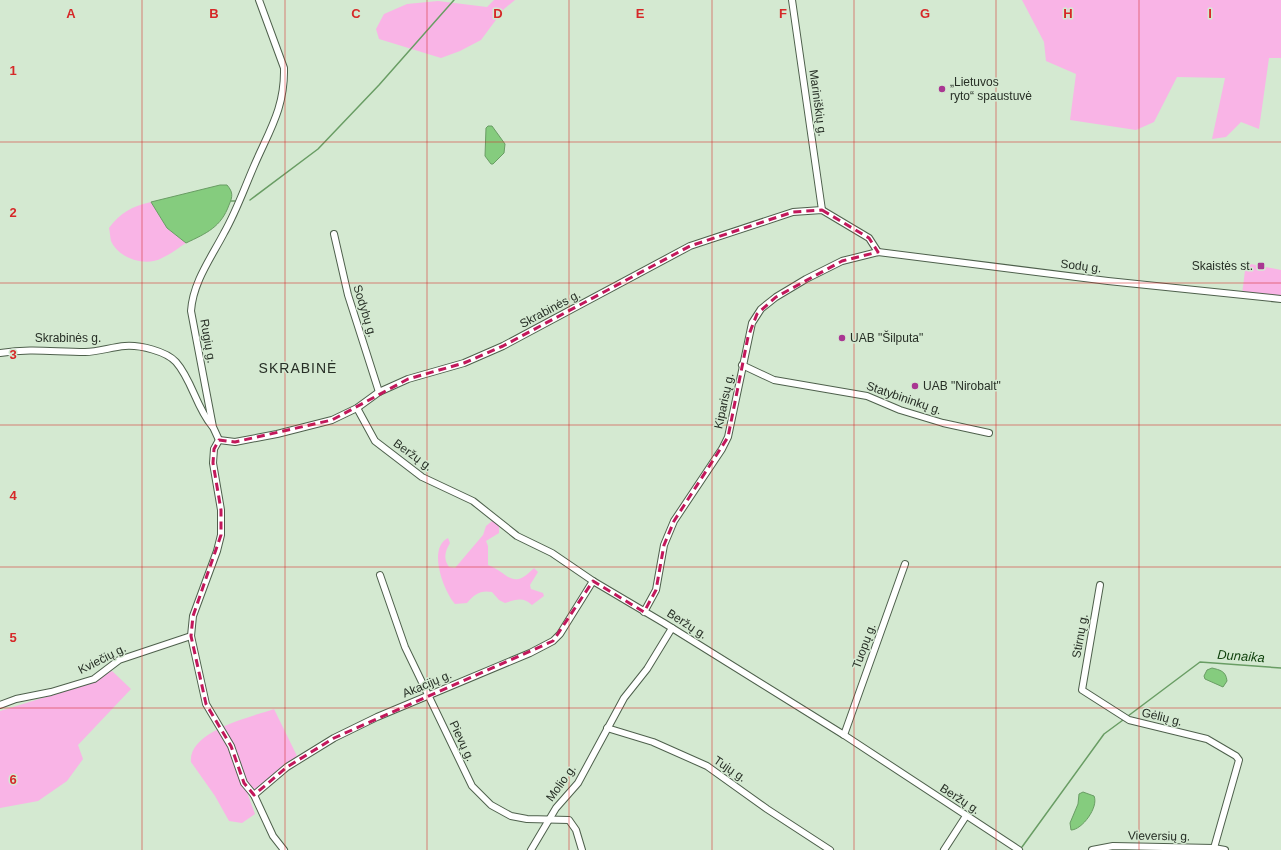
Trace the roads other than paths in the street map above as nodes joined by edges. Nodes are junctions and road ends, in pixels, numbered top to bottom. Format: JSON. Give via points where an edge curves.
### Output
{"nodes":[{"id":1,"x":259,"y":0,"type":"edge"},
{"id":2,"x":792,"y":0,"type":"edge"},
{"id":3,"x":822,"y":210,"type":"junction"},
{"id":4,"x":334,"y":234,"type":"dead end"},
{"id":5,"x":878,"y":252,"type":"junction"},
{"id":6,"x":1281,"y":299,"type":"edge"},
{"id":7,"x":0,"y":353,"type":"edge"},
{"id":8,"x":742,"y":365,"type":"junction"},
{"id":9,"x":380,"y":392,"type":"junction"},
{"id":10,"x":357,"y":408,"type":"junction"},
{"id":11,"x":213,"y":427,"type":"junction"},
{"id":12,"x":989,"y":433,"type":"dead end"},
{"id":13,"x":219,"y":440,"type":"junction"},
{"id":14,"x":905,"y":564,"type":"dead end"},
{"id":15,"x":380,"y":575,"type":"dead end"},
{"id":16,"x":593,"y":581,"type":"junction"},
{"id":17,"x":1100,"y":585,"type":"dead end"},
{"id":18,"x":644,"y":612,"type":"junction"},
{"id":19,"x":672,"y":628,"type":"junction"},
{"id":20,"x":191,"y":636,"type":"junction"},
{"id":21,"x":1082,"y":690,"type":"joint"},
{"id":22,"x":427,"y":696,"type":"junction"},
{"id":23,"x":0,"y":705,"type":"edge"},
{"id":24,"x":607,"y":728,"type":"junction"},
{"id":25,"x":844,"y":735,"type":"junction"},
{"id":26,"x":254,"y":795,"type":"junction"},
{"id":27,"x":966,"y":816,"type":"junction"},
{"id":28,"x":551,"y":819,"type":"junction"},
{"id":29,"x":1214,"y":848,"type":"junction"},
{"id":30,"x":284,"y":850,"type":"edge"},
{"id":31,"x":531,"y":850,"type":"edge"},
{"id":32,"x":582,"y":850,"type":"edge"},
{"id":33,"x":830,"y":850,"type":"edge"},
{"id":34,"x":944,"y":850,"type":"edge"},
{"id":35,"x":1019,"y":850,"type":"edge"},
{"id":36,"x":1092,"y":850,"type":"edge"},
{"id":37,"x":1225,"y":850,"type":"edge"}],
"edges":[{"from":1,"to":11,"type":"street","name":"Rugių g.","via":[[282,60],[282,94],[272,129],[254,165],[234,216],[193,294],[191,311]]},
{"from":2,"to":3,"type":"street","name":"Mariniškių g."},
{"from":3,"to":5,"type":"street","via":[[870,238]]},
{"from":3,"to":9,"type":"street","name":"Skrabinės g.","via":[[792,212],[690,246],[502,346],[464,363],[408,378]]},
{"from":4,"to":9,"type":"street","name":"Sodybų g.","via":[[348,295]]},
{"from":5,"to":6,"type":"street","name":"Sodų g.","via":[[1186,290]]},
{"from":5,"to":8,"type":"street","name":"Kiparisų g.","via":[[842,261],[776,297],[761,310],[752,323]]},
{"from":7,"to":11,"type":"street","name":"Skrabinės g.","via":[[35,349],[101,351],[126,346],[169,356],[181,369],[203,414]]},
{"from":8,"to":12,"type":"street","name":"Statybininkų g.","via":[[774,380],[867,396],[900,410]]},
{"from":8,"to":18,"type":"street","name":"Kiparisų g.","via":[[728,437],[674,521],[664,545],[656,590]]},
{"from":9,"to":10,"type":"street","name":"Skrabinės g."},
{"from":10,"to":13,"type":"street","name":"Skrabinės g.","via":[[332,420],[284,433],[235,442]]},
{"from":10,"to":16,"type":"street","name":"Beržų g.","via":[[375,441],[422,477],[473,501],[517,536],[552,553]]},
{"from":11,"to":13,"type":"street","name":"Rugių g."},
{"from":13,"to":20,"type":"street","via":[[214,449],[213,463],[222,510],[221,535],[193,616]]},
{"from":14,"to":25,"type":"street","name":"Tuopų g."},
{"from":15,"to":22,"type":"street","name":"Pievų g.","via":[[396,625]]},
{"from":16,"to":18,"type":"street","name":"Beržų g."},
{"from":16,"to":22,"type":"street","name":"Akacijų g.","via":[[553,641]]},
{"from":17,"to":21,"type":"street","name":"Stirnų g."},
{"from":18,"to":19,"type":"street","name":"Beržų g."},
{"from":19,"to":24,"type":"street","name":"Molio g.","via":[[647,669],[624,698]]},
{"from":19,"to":25,"type":"street","name":"Beržų g."},
{"from":20,"to":23,"type":"street","name":"Kviečių g.","via":[[120,660],[94,679]]},
{"from":20,"to":26,"type":"street","via":[[206,704],[230,746],[244,782]]},
{"from":21,"to":29,"type":"street","name":"Gėlių g.","via":[[1129,720],[1207,739],[1236,756],[1239,760]]},
{"from":22,"to":26,"type":"street","name":"Akacijų g.","via":[[317,747],[286,768]]},
{"from":22,"to":28,"type":"street","name":"Pievų g.","via":[[447,732],[465,774],[482,798],[511,816]]},
{"from":24,"to":28,"type":"street","name":"Molio g.","via":[[578,783],[556,808]]},
{"from":24,"to":33,"type":"street","name":"Tujų g.","via":[[636,735],[707,766]]},
{"from":25,"to":27,"type":"street","name":"Beržų g."},
{"from":26,"to":30,"type":"street","via":[[273,836]]},
{"from":27,"to":34,"type":"street"},
{"from":27,"to":35,"type":"street","name":"Beržų g."},
{"from":28,"to":31,"type":"street","name":"Molio g."},
{"from":28,"to":32,"type":"street","name":"Pievų g.","via":[[569,820],[576,830]]},
{"from":29,"to":36,"type":"street","name":"Vieversių g.","via":[[1113,846]]},
{"from":29,"to":37,"type":"street","name":"Vieversių g."}]}
